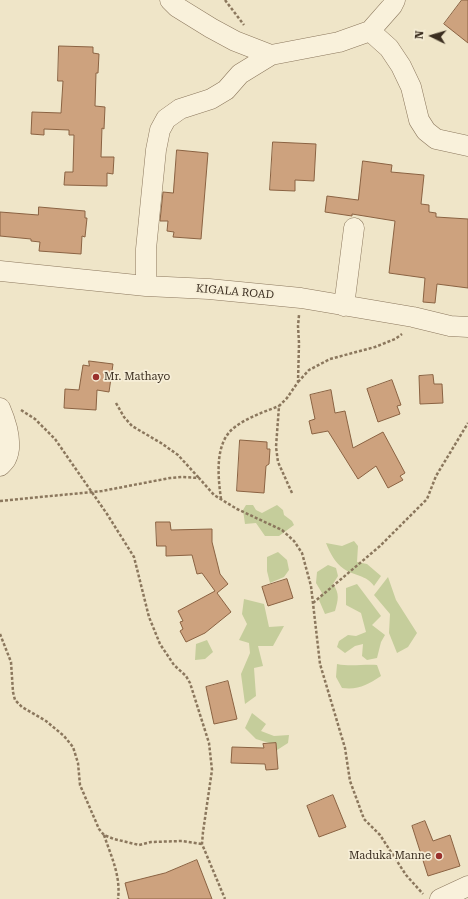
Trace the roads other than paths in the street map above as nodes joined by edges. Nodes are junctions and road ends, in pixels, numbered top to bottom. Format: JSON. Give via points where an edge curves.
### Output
{"nodes":[{"id":1,"x":170,"y":0,"type":"edge"},
{"id":2,"x":395,"y":0,"type":"edge"},
{"id":3,"x":370,"y":31,"type":"junction"},
{"id":4,"x":271,"y":55,"type":"junction"},
{"id":5,"x":468,"y":146,"type":"edge"},
{"id":6,"x":354,"y":228,"type":"dead end"},
{"id":7,"x":0,"y":271,"type":"edge"},
{"id":8,"x":146,"y":286,"type":"junction"},
{"id":9,"x":344,"y":306,"type":"junction"},
{"id":10,"x":468,"y":327,"type":"edge"},
{"id":11,"x":9,"y":408,"type":"edge"},
{"id":12,"x":0,"y":466,"type":"edge"},
{"id":13,"x":468,"y":886,"type":"edge"},
{"id":14,"x":440,"y":899,"type":"edge"}],
"edges":[{"from":1,"to":4,"type":"street","via":[[211,28],[235,41]]},
{"from":2,"to":3,"type":"street"},
{"from":3,"to":4,"type":"street","via":[[338,42]]},
{"from":3,"to":5,"type":"street","via":[[389,48],[401,66],[411,87],[419,120],[426,131],[436,139]]},
{"from":4,"to":8,"type":"street","via":[[240,74],[226,90],[211,99],[180,108],[166,119],[160,130],[148,222]]},
{"from":6,"to":9,"type":"street"},
{"from":7,"to":8,"type":"street","name":"KIGALA ROAD"},
{"from":8,"to":9,"type":"street","name":"KIGALA ROAD","via":[[301,298]]},
{"from":9,"to":10,"type":"street","name":"KIGALA ROAD","via":[[450,326]]},
{"from":11,"to":12,"type":"street","via":[[7,458]]},
{"from":13,"to":14,"type":"street"}]}
